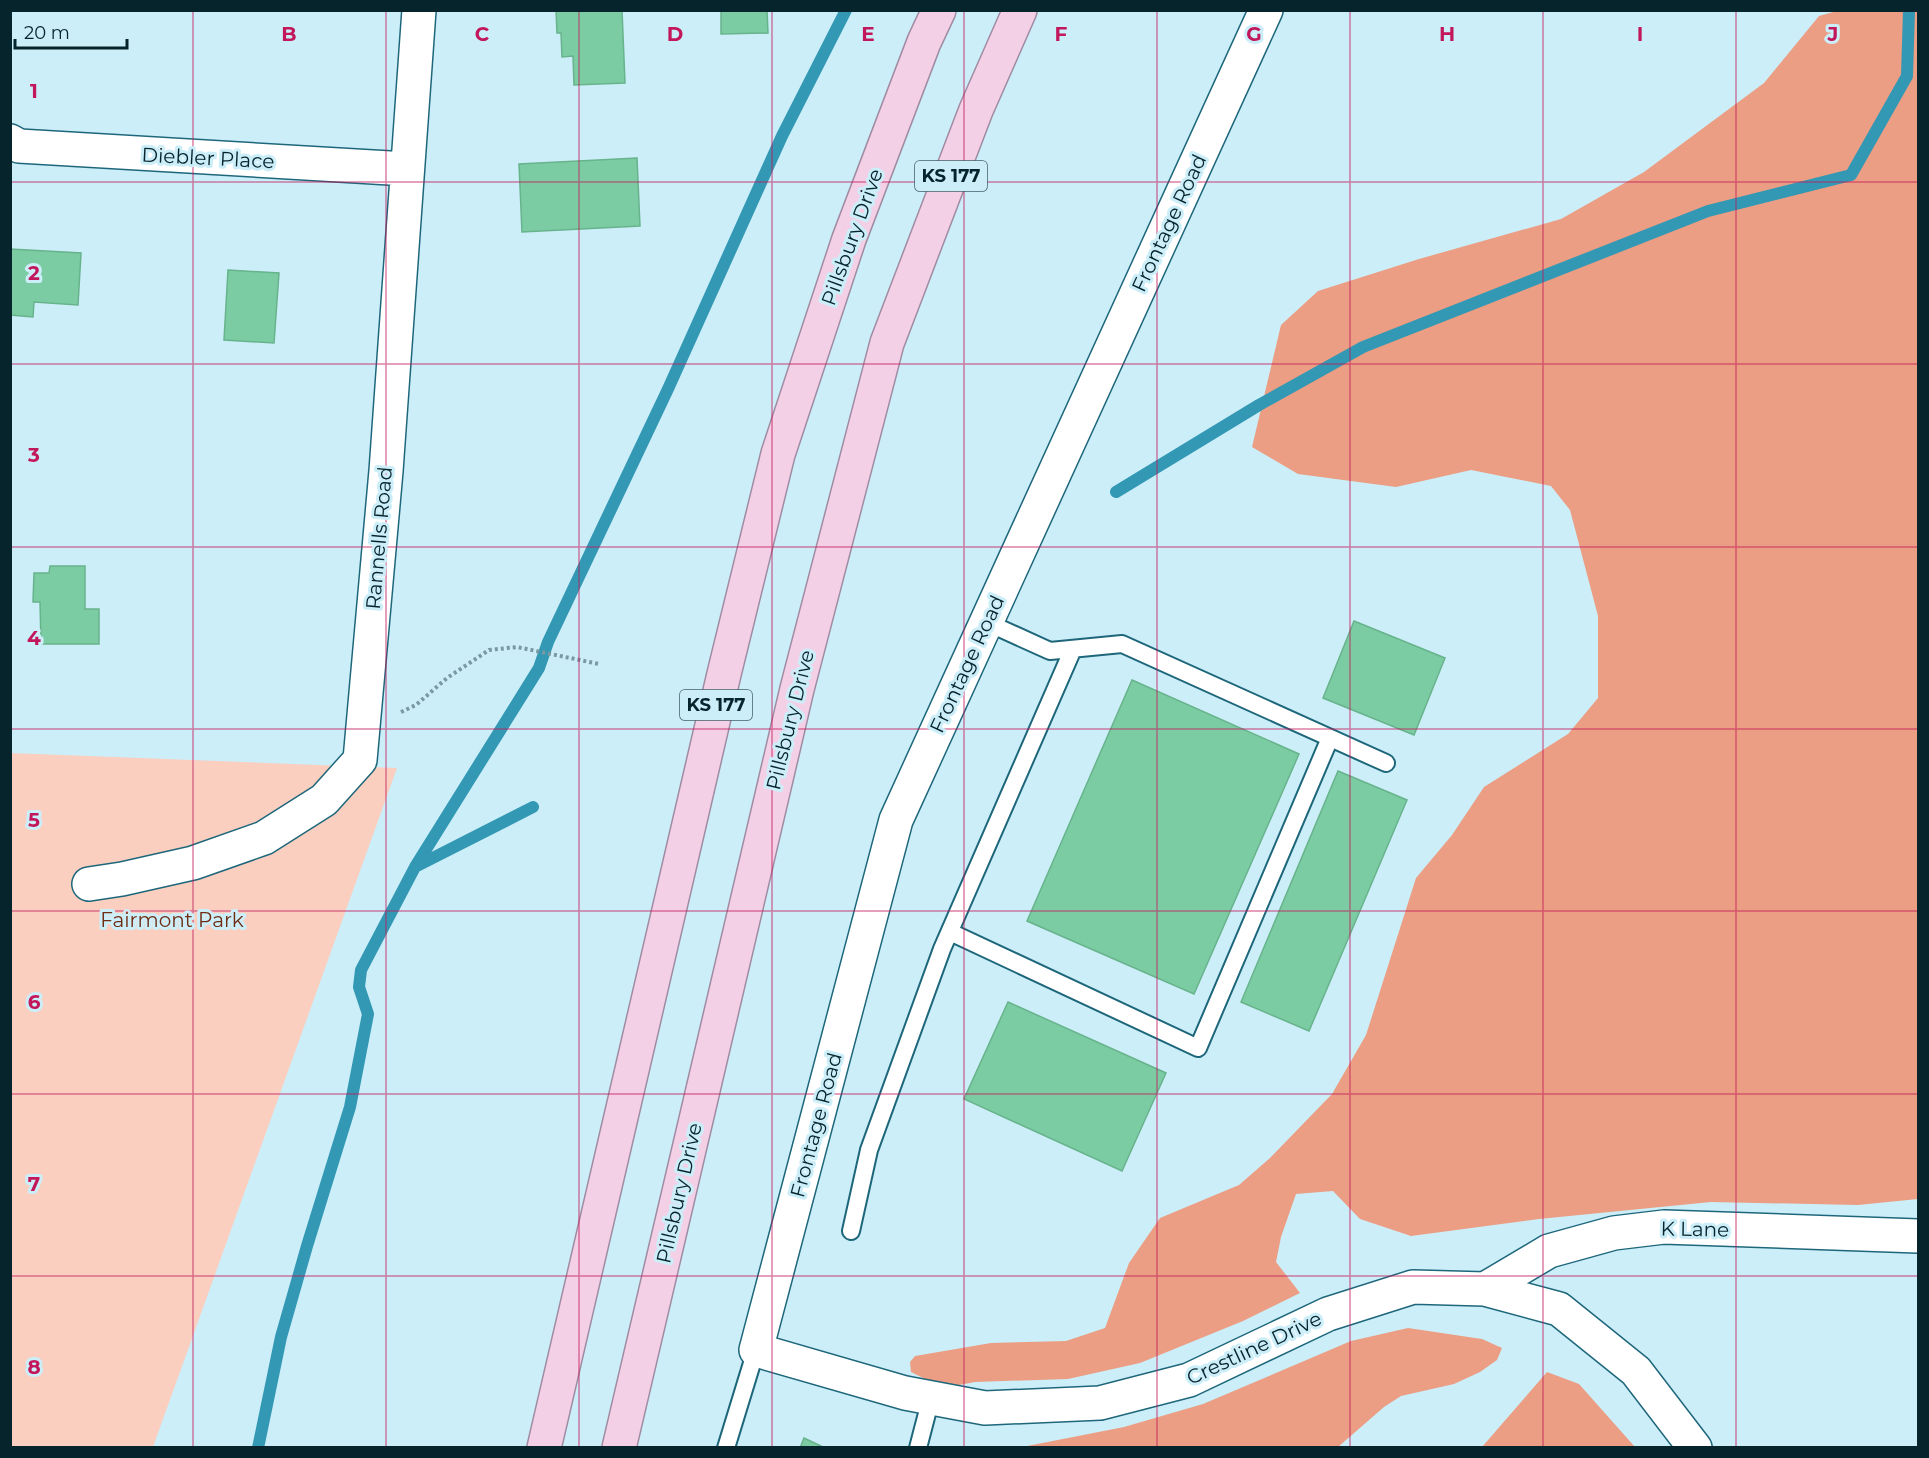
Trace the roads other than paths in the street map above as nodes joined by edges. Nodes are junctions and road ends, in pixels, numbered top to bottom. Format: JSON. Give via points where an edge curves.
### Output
{"nodes":[{"id":1,"x":419,"y":10,"type":"edge"},
{"id":2,"x":939,"y":10,"type":"edge"},
{"id":3,"x":1020,"y":10,"type":"edge"},
{"id":4,"x":1266,"y":10,"type":"edge"},
{"id":5,"x":10,"y":141,"type":"edge"},
{"id":6,"x":407,"y":170,"type":"junction"},
{"id":7,"x":986,"y":622,"type":"junction"},
{"id":8,"x":1073,"y":649,"type":"junction"},
{"id":9,"x":1330,"y":738,"type":"junction"},
{"id":10,"x":1386,"y":763,"type":"dead end"},
{"id":11,"x":89,"y":884,"type":"dead end"},
{"id":12,"x":950,"y":933,"type":"junction"},
{"id":13,"x":851,"y":1231,"type":"dead end"},
{"id":14,"x":1918,"y":1236,"type":"edge"},
{"id":15,"x":1485,"y":1289,"type":"junction"},
{"id":16,"x":756,"y":1350,"type":"junction"},
{"id":17,"x":931,"y":1398,"type":"junction"},
{"id":18,"x":544,"y":1448,"type":"edge"},
{"id":19,"x":620,"y":1448,"type":"edge"},
{"id":20,"x":726,"y":1448,"type":"edge"},
{"id":21,"x":918,"y":1448,"type":"edge"},
{"id":22,"x":1695,"y":1448,"type":"edge"}],
"edges":[{"from":1,"to":6,"type":"street","name":"Rannells Road"},
{"from":2,"to":18,"type":"highway","name":"Pillsbury Drive","number":"KS 177","via":[[849,239],[778,454]]},
{"from":3,"to":19,"type":"highway","name":"Pillsbury Drive","number":"KS 177","via":[[976,110],[887,343],[797,689]]},
{"from":4,"to":7,"type":"street","name":"Frontage Road"},
{"from":5,"to":6,"type":"street","name":"Diebler Place","via":[[19,146]]},
{"from":6,"to":11,"type":"street","name":"Rannells Road","via":[[360,760],[324,800],[264,838],[194,863]]},
{"from":7,"to":8,"type":"lane","via":[[1050,651]]},
{"from":7,"to":16,"type":"street","name":"Frontage Road","via":[[896,820]]},
{"from":8,"to":9,"type":"lane","via":[[1122,644]]},
{"from":8,"to":12,"type":"lane"},
{"from":9,"to":10,"type":"lane"},
{"from":9,"to":12,"type":"lane","via":[[1198,1048]]},
{"from":12,"to":13,"type":"lane","via":[[869,1150]]},
{"from":14,"to":15,"type":"street","name":"K Lane","via":[[1664,1227],[1614,1233],[1549,1251]]},
{"from":15,"to":17,"type":"street","name":"Crestline Drive","via":[[1413,1287],[1328,1314],[1189,1380],[1100,1402],[985,1408]]},
{"from":15,"to":22,"type":"street","name":"Crestline Drive","via":[[1559,1309],[1636,1371]]},
{"from":16,"to":17,"type":"street","name":"Crestline Drive"},
{"from":16,"to":20,"type":"lane"},
{"from":17,"to":21,"type":"lane"}]}
